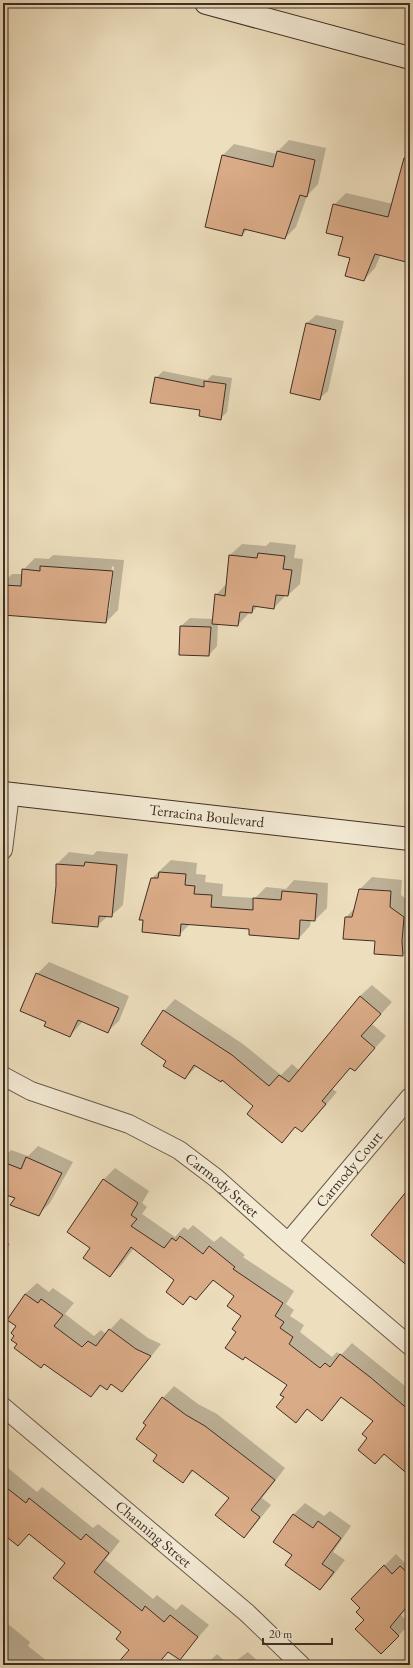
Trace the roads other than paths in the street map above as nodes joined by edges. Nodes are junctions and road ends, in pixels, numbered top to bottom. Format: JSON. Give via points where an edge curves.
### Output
{"nodes":[{"id":1,"x":206,"y":3,"type":"edge"},
{"id":2,"x":410,"y":58,"type":"edge"},
{"id":3,"x":7,"y":793,"type":"edge"},
{"id":4,"x":410,"y":838,"type":"edge"},
{"id":5,"x":3,"y":850,"type":"edge"},
{"id":6,"x":3,"y":1076,"type":"edge"},
{"id":7,"x":410,"y":1097,"type":"edge"},
{"id":8,"x":288,"y":1242,"type":"junction"},
{"id":9,"x":410,"y":1346,"type":"edge"},
{"id":10,"x":3,"y":1407,"type":"edge"},
{"id":11,"x":302,"y":1665,"type":"edge"}],
"edges":[{"from":1,"to":2,"type":"main road"},
{"from":3,"to":4,"type":"main road","name":"Terracina Boulevard"},
{"from":3,"to":5,"type":"street"},
{"from":6,"to":8,"type":"street","name":"Carmody Street","via":[[31,1091],[129,1124],[179,1150],[216,1178]]},
{"from":7,"to":8,"type":"street","name":"Carmody Court"},
{"from":8,"to":9,"type":"street","name":"Carmody Street"},
{"from":10,"to":11,"type":"street","name":"Channing Street","via":[[247,1613]]}]}
